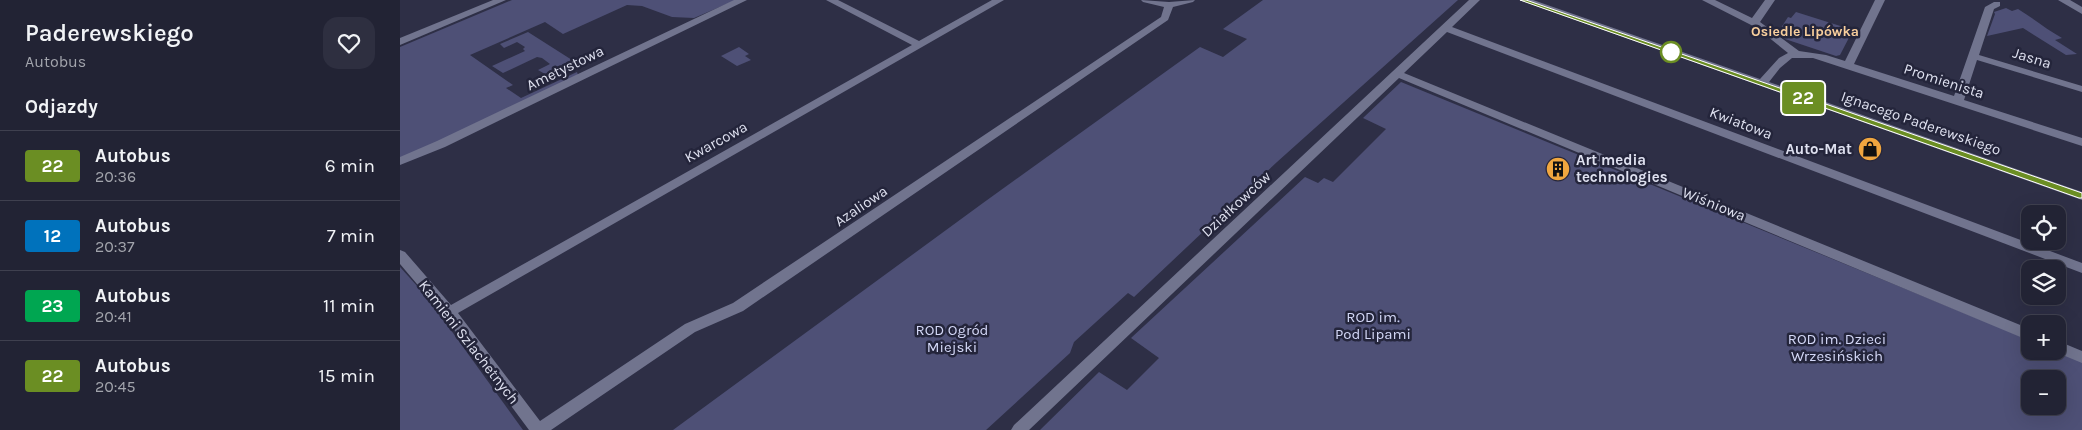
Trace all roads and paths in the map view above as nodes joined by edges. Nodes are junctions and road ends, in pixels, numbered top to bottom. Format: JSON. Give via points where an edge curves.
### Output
{"nodes":[{"id":1,"x":501,"y":0,"type":"edge"},
{"id":2,"x":742,"y":0,"type":"edge"},
{"id":3,"x":830,"y":0,"type":"edge"},
{"id":4,"x":999,"y":0,"type":"edge"},
{"id":5,"x":1146,"y":0,"type":"edge"},
{"id":6,"x":1190,"y":0,"type":"edge"},
{"id":7,"x":1475,"y":0,"type":"edge"},
{"id":8,"x":1524,"y":0,"type":"edge"},
{"id":9,"x":1707,"y":0,"type":"edge"},
{"id":10,"x":1770,"y":0,"type":"edge"},
{"id":11,"x":1880,"y":0,"type":"edge"},
{"id":12,"x":2063,"y":0,"type":"edge"},
{"id":13,"x":1997,"y":4,"type":"dead end"},
{"id":14,"x":1168,"y":5,"type":"junction"},
{"id":15,"x":2082,"y":11,"type":"edge"},
{"id":16,"x":1752,"y":22,"type":"junction"},
{"id":17,"x":1445,"y":28,"type":"junction"},
{"id":18,"x":400,"y":42,"type":"edge"},
{"id":19,"x":919,"y":45,"type":"junction"},
{"id":20,"x":1795,"y":53,"type":"junction"},
{"id":21,"x":1973,"y":56,"type":"junction"},
{"id":22,"x":1848,"y":65,"type":"junction"},
{"id":23,"x":1398,"y":74,"type":"junction"},
{"id":24,"x":1762,"y":84,"type":"junction"},
{"id":25,"x":2082,"y":89,"type":"edge"},
{"id":26,"x":1958,"y":101,"type":"junction"},
{"id":27,"x":2082,"y":142,"type":"edge"},
{"id":28,"x":400,"y":161,"type":"edge"},
{"id":29,"x":2082,"y":196,"type":"edge"},
{"id":30,"x":400,"y":254,"type":"edge"},
{"id":31,"x":2082,"y":268,"type":"edge"},
{"id":32,"x":449,"y":312,"type":"junction"},
{"id":33,"x":2021,"y":331,"type":"edge"},
{"id":34,"x":2066,"y":350,"type":"edge"},
{"id":35,"x":2082,"y":357,"type":"edge"},
{"id":36,"x":538,"y":430,"type":"edge"},
{"id":37,"x":1019,"y":430,"type":"edge"}],
"edges":[{"from":1,"to":18,"type":"street"},
{"from":2,"to":28,"type":"street","name":"Ametystowa"},
{"from":3,"to":19,"type":"street"},
{"from":4,"to":19,"type":"street","name":"Kwarcowa"},
{"from":5,"to":14,"type":"street"},
{"from":6,"to":14,"type":"street"},
{"from":7,"to":17,"type":"street","name":"Działkowców"},
{"from":8,"to":24,"type":"street","name":"Ignacego Paderewskiego"},
{"from":9,"to":16,"type":"street","name":"Promienista"},
{"from":10,"to":16,"type":"street"},
{"from":11,"to":22,"type":"street"},
{"from":12,"to":15,"type":"street"},
{"from":13,"to":21,"type":"street","via":[[1990,7]]},
{"from":14,"to":36,"type":"street","name":"Azaliowa","via":[[1165,18],[920,186],[738,307],[690,328]]},
{"from":16,"to":20,"type":"street","name":"Promienista"},
{"from":17,"to":23,"type":"street","name":"Działkowców"},
{"from":17,"to":31,"type":"street","name":"Kwiatowa"},
{"from":19,"to":32,"type":"street","name":"Kwarcowa"},
{"from":20,"to":22,"type":"street","name":"Promienista"},
{"from":20,"to":24,"type":"street","via":[[1780,60]]},
{"from":21,"to":25,"type":"street","name":"Jasna"},
{"from":21,"to":26,"type":"street"},
{"from":22,"to":26,"type":"street","name":"Promienista"},
{"from":23,"to":33,"type":"street","name":"Wiśniowa"},
{"from":23,"to":37,"type":"street","name":"Działkowców"},
{"from":24,"to":29,"type":"street","name":"Ignacego Paderewskiego"},
{"from":26,"to":27,"type":"street","name":"Promienista"},
{"from":30,"to":32,"type":"street","name":"Kamieni Szlachetnych"},
{"from":32,"to":36,"type":"street","name":"Kamieni Szlachetnych"},
{"from":34,"to":35,"type":"street"}]}
